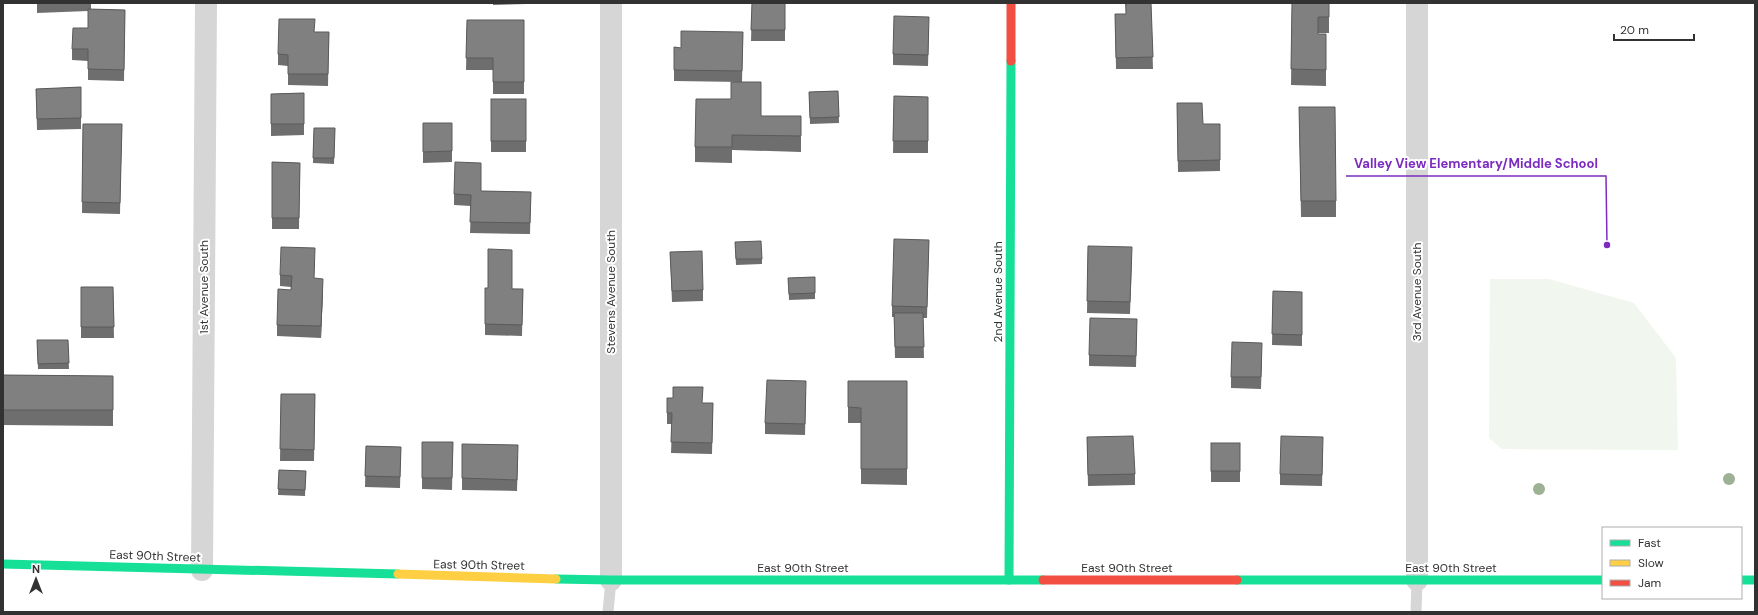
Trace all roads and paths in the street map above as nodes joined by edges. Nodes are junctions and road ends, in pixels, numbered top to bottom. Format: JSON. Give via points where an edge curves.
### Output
{"nodes":[{"id":1,"x":206,"y":3,"type":"edge"},
{"id":2,"x":611,"y":3,"type":"edge"},
{"id":3,"x":1011,"y":3,"type":"edge"},
{"id":4,"x":1417,"y":3,"type":"edge"},
{"id":5,"x":3,"y":564,"type":"edge"},
{"id":6,"x":16,"y":564,"type":"junction"},
{"id":7,"x":3,"y":569,"type":"edge"},
{"id":8,"x":202,"y":570,"type":"junction"},
{"id":9,"x":611,"y":580,"type":"junction"},
{"id":10,"x":1009,"y":580,"type":"junction"},
{"id":11,"x":1417,"y":580,"type":"junction"},
{"id":12,"x":1602,"y":580,"type":"edge"},
{"id":13,"x":1742,"y":580,"type":"edge"},
{"id":14,"x":1755,"y":580,"type":"edge"},
{"id":15,"x":608,"y":612,"type":"edge"},
{"id":16,"x":1416,"y":612,"type":"edge"}],
"edges":[{"from":1,"to":8,"type":"street","name":"1st Avenue South"},
{"from":2,"to":9,"type":"street","name":"Stevens Avenue South"},
{"from":3,"to":10,"type":"street","name":"2nd Avenue South"},
{"from":4,"to":11,"type":"street","name":"3rd Avenue South"},
{"from":5,"to":6,"type":"street","name":"East 90th Street"},
{"from":6,"to":7,"type":"street"},
{"from":6,"to":8,"type":"street","name":"East 90th Street"},
{"from":8,"to":9,"type":"street","name":"East 90th Street"},
{"from":9,"to":10,"type":"street","name":"East 90th Street"},
{"from":9,"to":15,"type":"lane"},
{"from":10,"to":11,"type":"street","name":"East 90th Street"},
{"from":11,"to":12,"type":"street","name":"East 90th Street"},
{"from":11,"to":16,"type":"lane"},
{"from":13,"to":14,"type":"street"}]}
